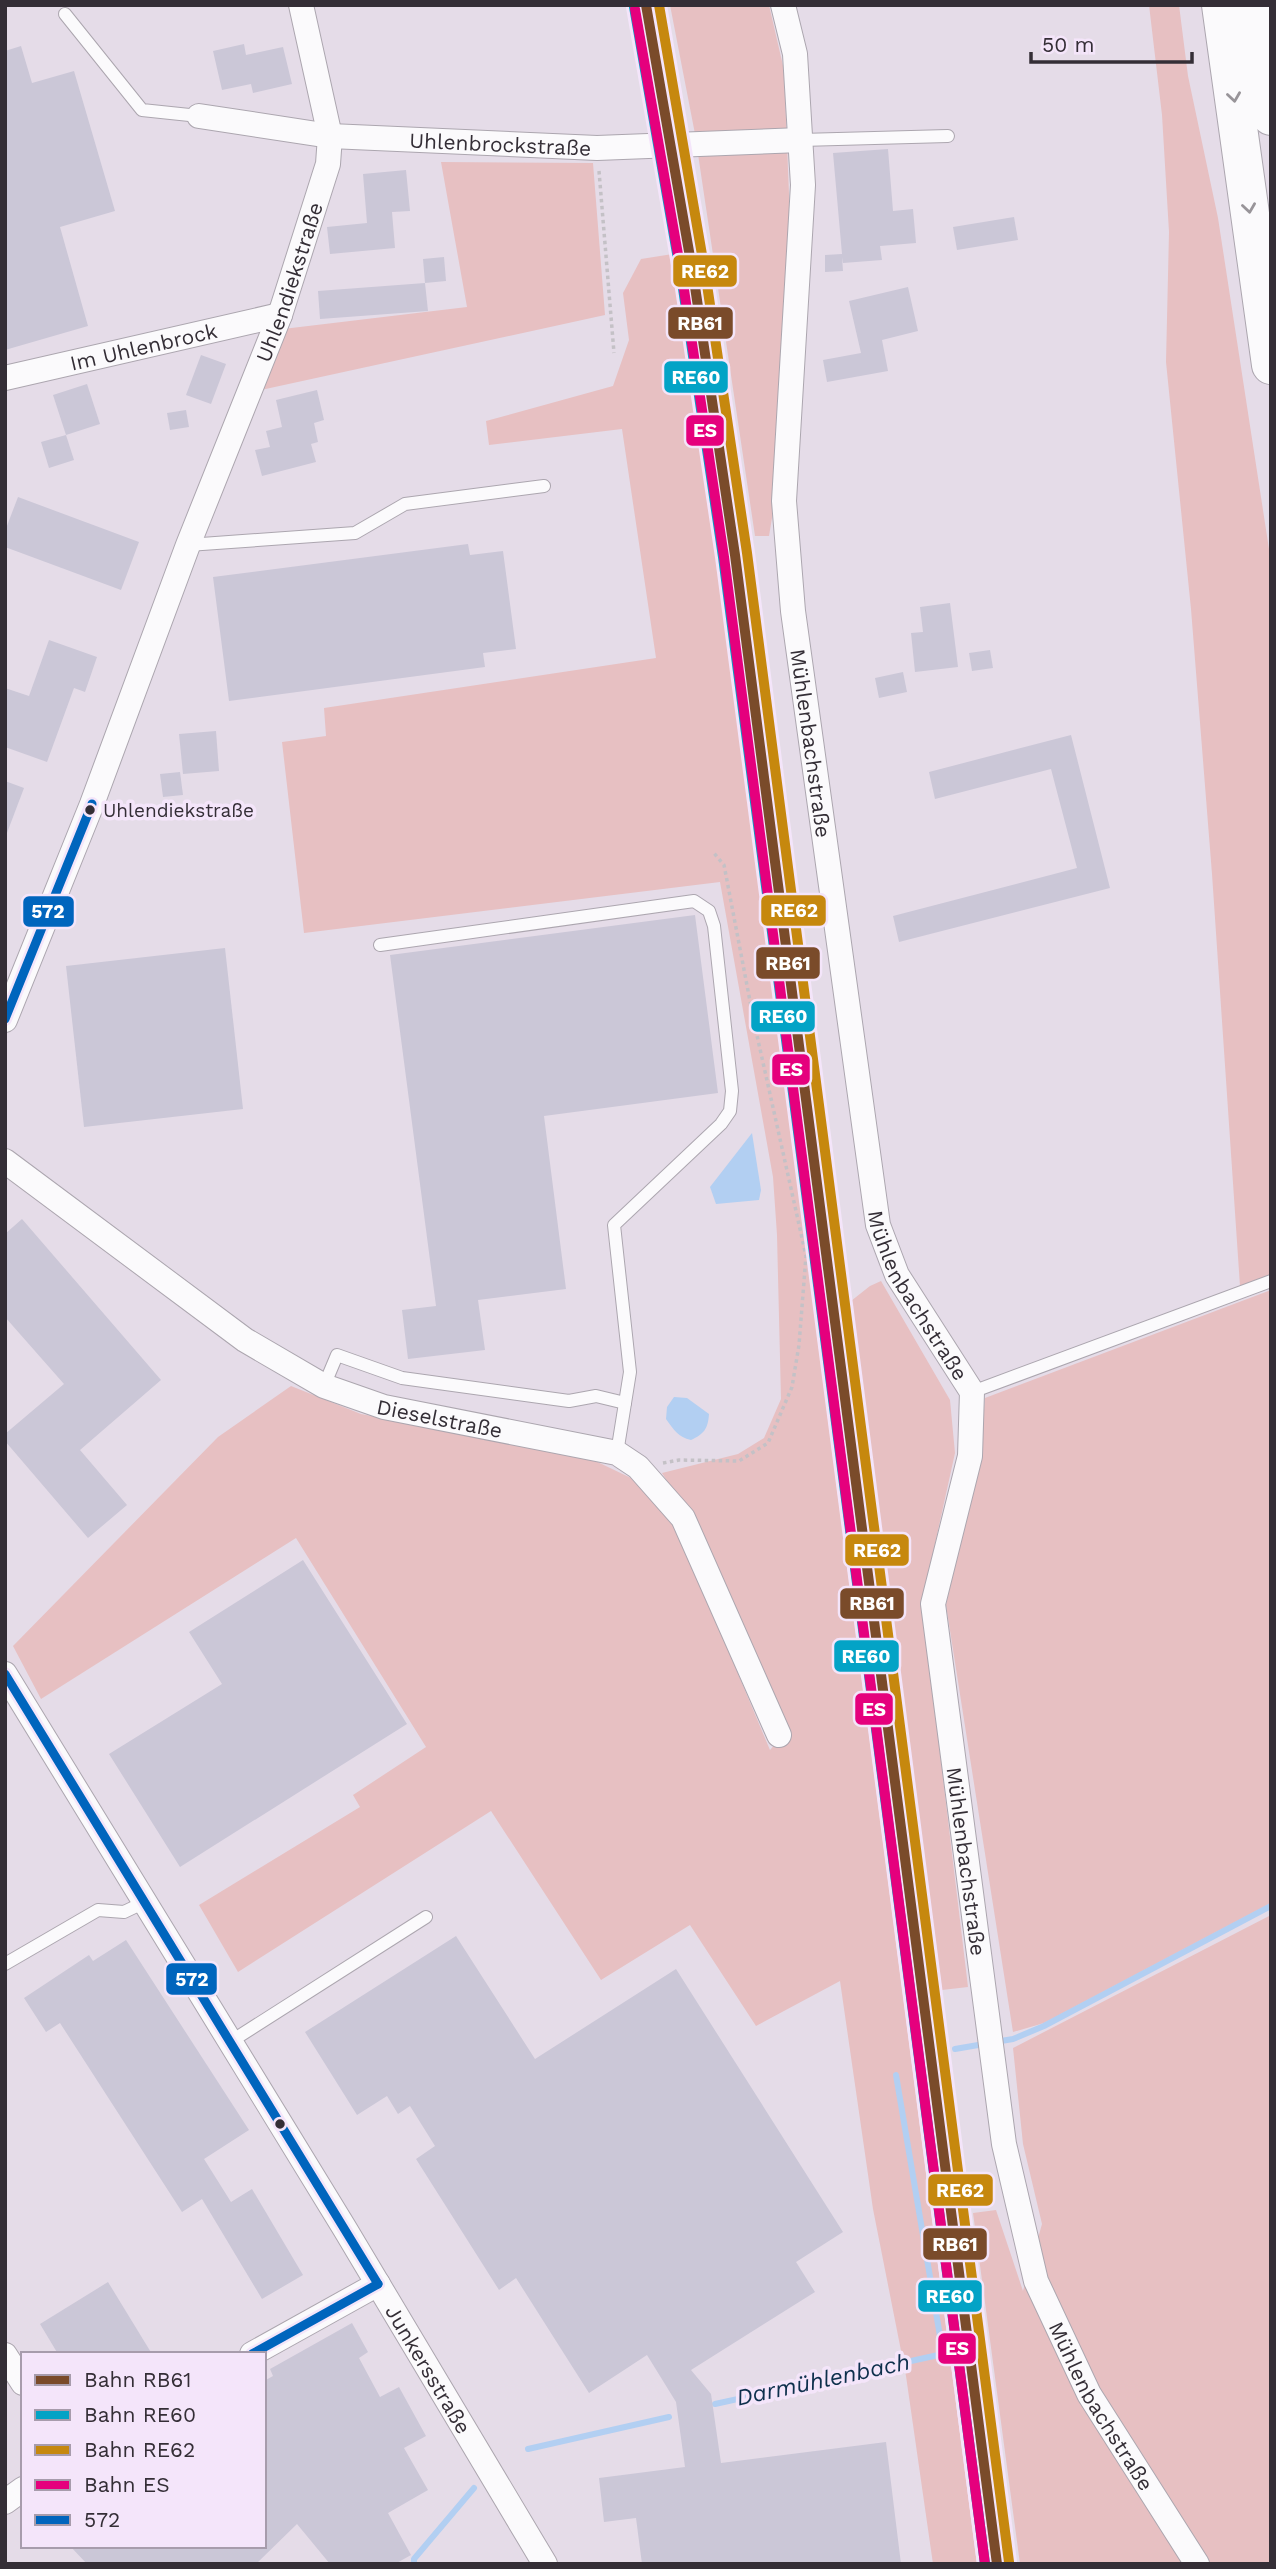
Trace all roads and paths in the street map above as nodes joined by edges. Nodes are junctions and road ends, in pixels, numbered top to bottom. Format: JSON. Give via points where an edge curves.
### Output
{"nodes":[{"id":1,"x":301,"y":5,"type":"edge"},
{"id":2,"x":783,"y":5,"type":"edge"},
{"id":3,"x":1221,"y":5,"type":"edge"},
{"id":4,"x":1256,"y":5,"type":"edge"},
{"id":5,"x":65,"y":14,"type":"dead end"},
{"id":6,"x":199,"y":116,"type":"joint"},
{"id":7,"x":1271,"y":116,"type":"edge"},
{"id":8,"x":330,"y":136,"type":"junction"},
{"id":9,"x":948,"y":136,"type":"dead end"},
{"id":10,"x":801,"y":139,"type":"junction"},
{"id":11,"x":597,"y":148,"type":"junction"},
{"id":12,"x":280,"y":315,"type":"junction"},
{"id":13,"x":614,"y":353,"type":"dead end"},
{"id":14,"x":1271,"y":365,"type":"edge"},
{"id":15,"x":5,"y":378,"type":"edge"},
{"id":16,"x":544,"y":486,"type":"dead end"},
{"id":17,"x":188,"y":545,"type":"junction"},
{"id":18,"x":713,"y":852,"type":"dead end"},
{"id":19,"x":380,"y":945,"type":"dead end"},
{"id":20,"x":5,"y":1020,"type":"edge"},
{"id":21,"x":5,"y":1161,"type":"edge"},
{"id":22,"x":1271,"y":1281,"type":"edge"},
{"id":23,"x":324,"y":1386,"type":"junction"},
{"id":24,"x":972,"y":1392,"type":"junction"},
{"id":25,"x":625,"y":1403,"type":"junction"},
{"id":26,"x":617,"y":1453,"type":"junction"},
{"id":27,"x":638,"y":1467,"type":"junction"},
{"id":28,"x":5,"y":1674,"type":"edge"},
{"id":29,"x":779,"y":1735,"type":"dead end"},
{"id":30,"x":145,"y":1902,"type":"junction"},
{"id":31,"x":426,"y":1917,"type":"dead end"},
{"id":32,"x":5,"y":1964,"type":"edge"},
{"id":33,"x":230,"y":2042,"type":"junction"},
{"id":34,"x":378,"y":2284,"type":"junction"},
{"id":35,"x":257,"y":2352,"type":"edge"},
{"id":36,"x":5,"y":2355,"type":"edge"},
{"id":37,"x":21,"y":2380,"type":"edge"},
{"id":38,"x":21,"y":2490,"type":"edge"},
{"id":39,"x":5,"y":2502,"type":"edge"},
{"id":40,"x":545,"y":2564,"type":"edge"},
{"id":41,"x":1197,"y":2564,"type":"edge"}],
"edges":[{"from":1,"to":8,"type":"street","name":"Uhlendiekstraße"},
{"from":2,"to":10,"type":"street","name":"Mühlenbachstraße","via":[[795,54]]},
{"from":3,"to":14,"type":"highway","one_way":true},
{"from":4,"to":7,"type":"highway"},
{"from":5,"to":6,"type":"lane","via":[[142,110]]},
{"from":6,"to":8,"type":"street","name":"Uhlenbrockstraße"},
{"from":8,"to":11,"type":"street","name":"Uhlenbrockstraße"},
{"from":8,"to":12,"type":"street","name":"Uhlendiekstraße","via":[[328,164]]},
{"from":9,"to":10,"type":"lane"},
{"from":10,"to":11,"type":"street","name":"Uhlenbrockstraße"},
{"from":10,"to":24,"type":"street","name":"Mühlenbachstraße","via":[[803,185],[784,501],[793,611],[878,1225],[897,1275]]},
{"from":11,"to":13,"type":"path"},
{"from":12,"to":15,"type":"street","name":"Im Uhlenbrock"},
{"from":12,"to":17,"type":"street","name":"Uhlendiekstraße"},
{"from":16,"to":17,"type":"lane","via":[[405,504],[355,533]]},
{"from":17,"to":20,"type":"street","name":"Uhlendiekstraße","via":[[92,804]]},
{"from":18,"to":27,"type":"path","via":[[724,865],[806,1256],[799,1345],[792,1387],[768,1443],[739,1461],[679,1460]]},
{"from":19,"to":25,"type":"lane","via":[[694,901],[709,911],[732,1091],[730,1111],[614,1225],[630,1373]]},
{"from":21,"to":23,"type":"street","name":"Dieselstraße","via":[[245,1340]]},
{"from":22,"to":24,"type":"lane"},
{"from":23,"to":25,"type":"lane","via":[[337,1355],[402,1378],[569,1401],[596,1396]]},
{"from":23,"to":26,"type":"street","name":"Dieselstraße","via":[[384,1407]]},
{"from":24,"to":41,"type":"street","name":"Mühlenbachstraße","via":[[970,1456],[933,1604],[1004,2144],[1036,2281],[1089,2395]]},
{"from":25,"to":26,"type":"lane"},
{"from":26,"to":27,"type":"street","name":"Dieselstraße"},
{"from":27,"to":29,"type":"street","name":"Dieselstraße","via":[[683,1518]]},
{"from":28,"to":30,"type":"street","name":"Junkersstraße"},
{"from":30,"to":32,"type":"lane","via":[[124,1912],[99,1910]]},
{"from":30,"to":33,"type":"street","name":"Junkersstraße"},
{"from":31,"to":33,"type":"lane"},
{"from":33,"to":34,"type":"street","name":"Junkersstraße"},
{"from":34,"to":35,"type":"street"},
{"from":34,"to":40,"type":"street","name":"Junkersstraße"},
{"from":36,"to":37,"type":"street"},
{"from":38,"to":39,"type":"street"}]}
